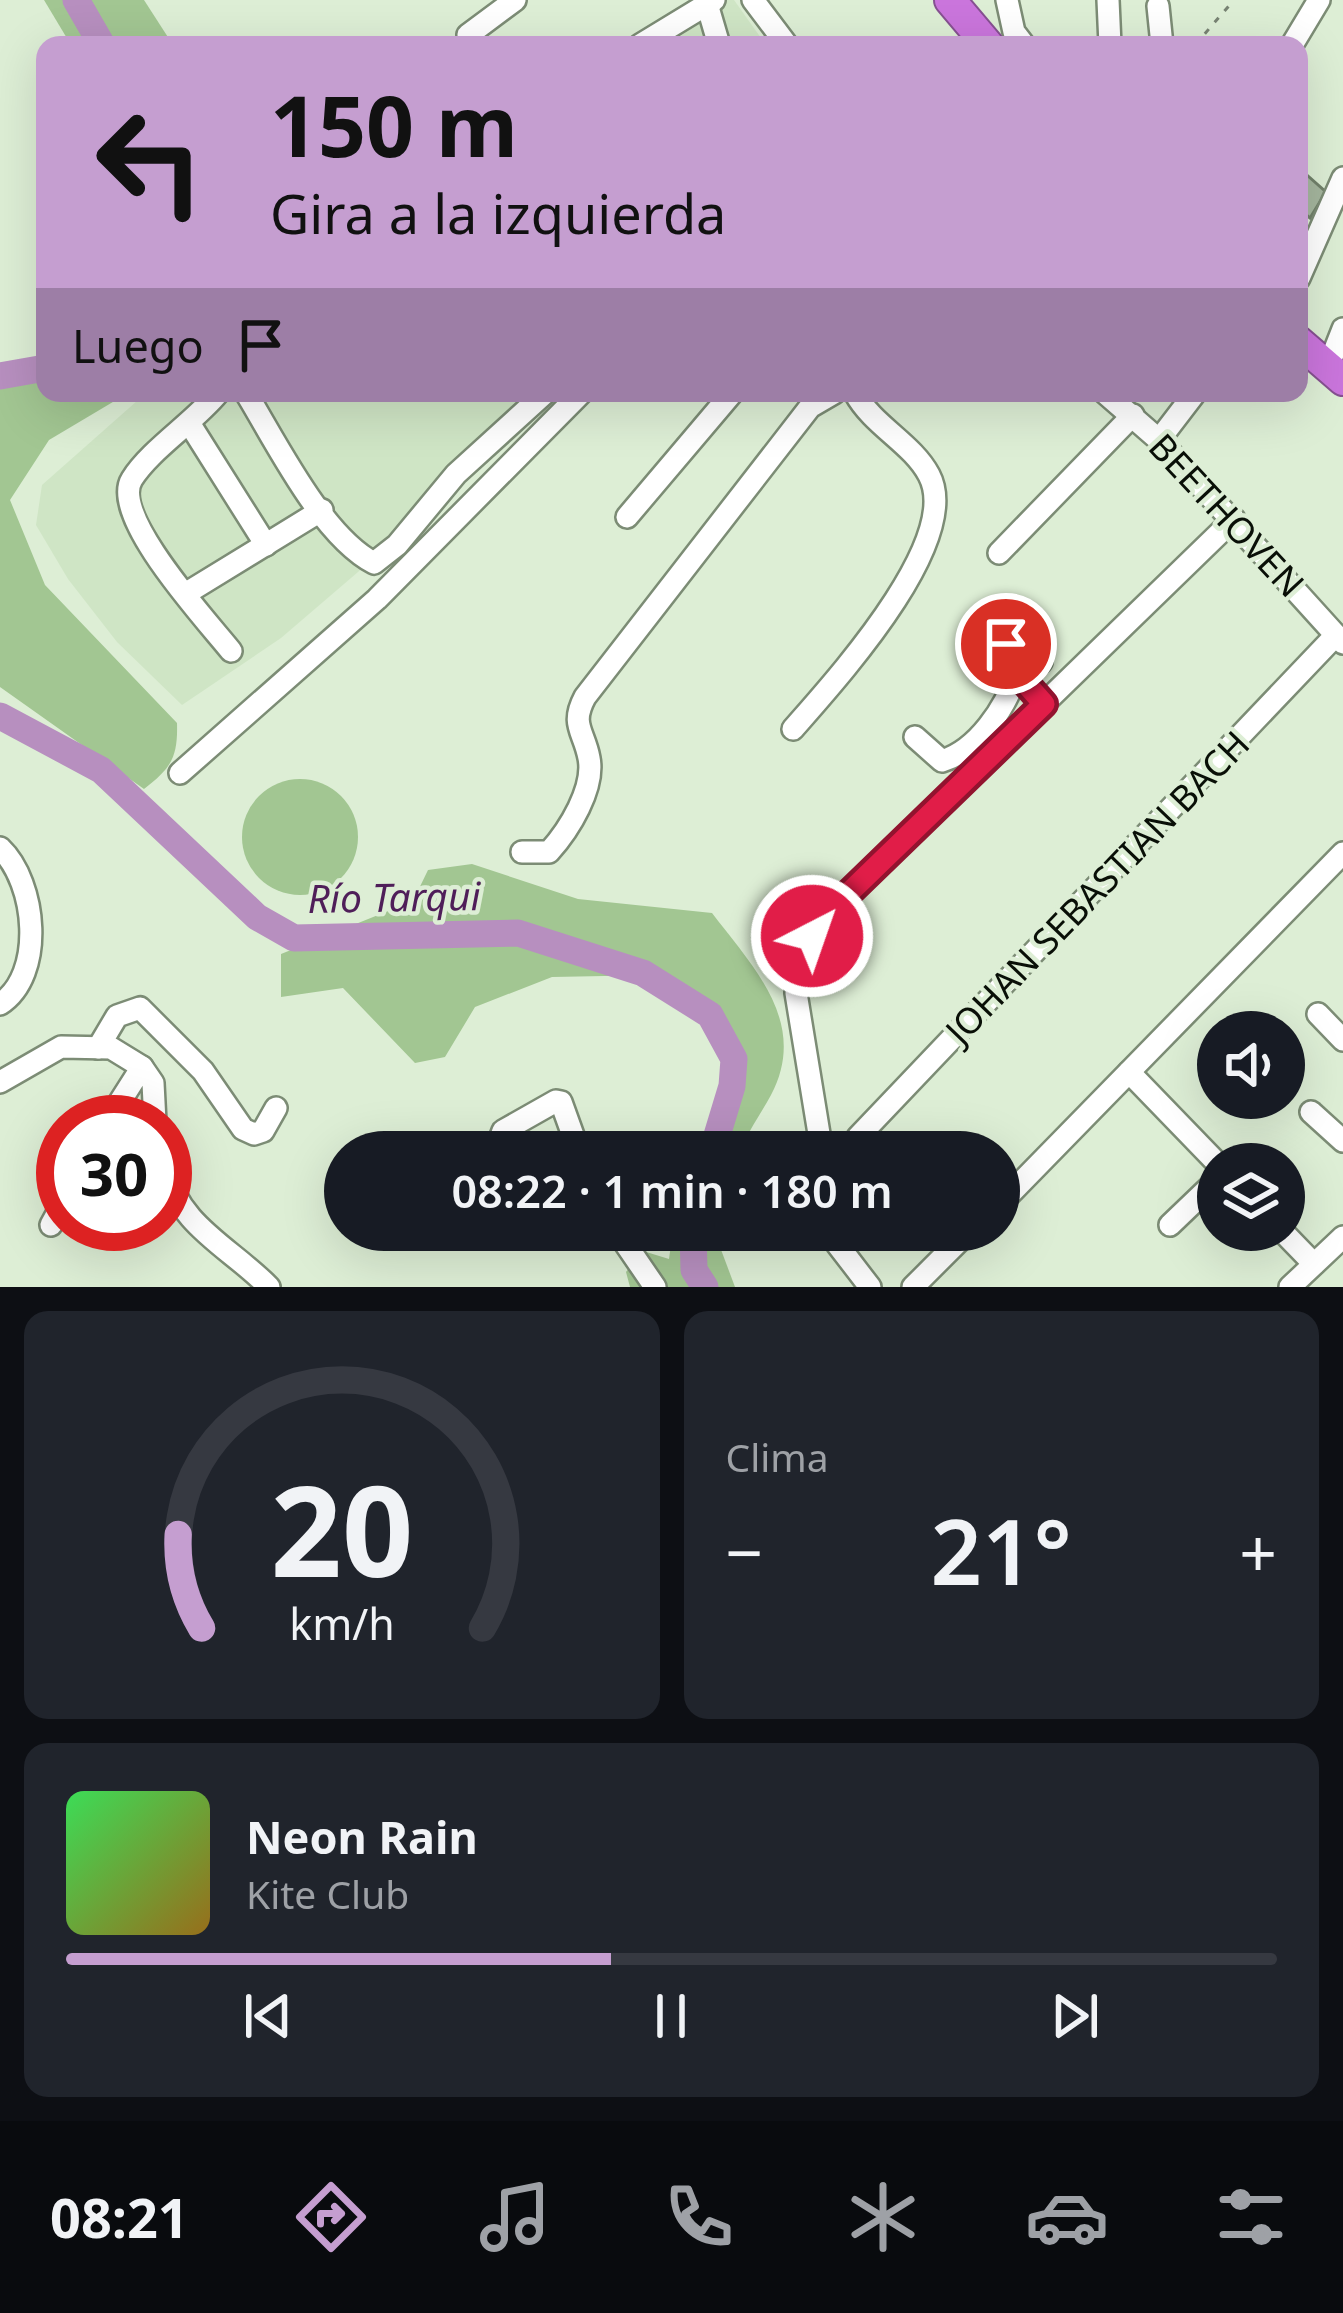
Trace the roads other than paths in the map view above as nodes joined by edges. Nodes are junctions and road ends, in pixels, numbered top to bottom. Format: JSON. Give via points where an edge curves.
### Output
{"nodes":[{"id":1,"x":515,"y":0,"type":"edge"},
{"id":2,"x":753,"y":0,"type":"edge"},
{"id":3,"x":950,"y":0,"type":"edge"},
{"id":4,"x":1007,"y":0,"type":"edge"},
{"id":5,"x":1108,"y":0,"type":"edge"},
{"id":6,"x":1319,"y":0,"type":"edge"},
{"id":7,"x":710,"y":2,"type":"edge"},
{"id":8,"x":1158,"y":6,"type":"dead end"},
{"id":9,"x":468,"y":35,"type":"dead end"},
{"id":10,"x":655,"y":36,"type":"edge"},
{"id":11,"x":717,"y":36,"type":"edge"},
{"id":12,"x":781,"y":36,"type":"edge"},
{"id":13,"x":980,"y":36,"type":"edge"},
{"id":14,"x":1017,"y":36,"type":"edge"},
{"id":15,"x":1110,"y":36,"type":"edge"},
{"id":16,"x":1161,"y":36,"type":"edge"},
{"id":17,"x":1297,"y":36,"type":"edge"},
{"id":18,"x":1343,"y":178,"type":"edge"},
{"id":19,"x":1308,"y":258,"type":"edge"},
{"id":20,"x":1343,"y":329,"type":"edge"},
{"id":21,"x":1308,"y":350,"type":"edge"},
{"id":22,"x":1335,"y":374,"type":"edge"},
{"id":23,"x":211,"y":402,"type":"edge"},
{"id":24,"x":251,"y":402,"type":"edge"},
{"id":25,"x":535,"y":402,"type":"edge"},
{"id":26,"x":572,"y":402,"type":"edge"},
{"id":27,"x":724,"y":402,"type":"edge"},
{"id":28,"x":819,"y":402,"type":"edge"},
{"id":29,"x":860,"y":402,"type":"edge"},
{"id":30,"x":1116,"y":402,"type":"edge"},
{"id":31,"x":1188,"y":402,"type":"edge"},
{"id":32,"x":1132,"y":415,"type":"junction"},
{"id":33,"x":191,"y":426,"type":"junction"},
{"id":34,"x":1159,"y":440,"type":"junction"},
{"id":35,"x":322,"y":510,"type":"junction"},
{"id":36,"x":627,"y":517,"type":"dead end"},
{"id":37,"x":1234,"y":519,"type":"junction"},
{"id":38,"x":266,"y":545,"type":"junction"},
{"id":39,"x":999,"y":553,"type":"dead end"},
{"id":40,"x":185,"y":594,"type":"junction"},
{"id":41,"x":1340,"y":639,"type":"edge"},
{"id":42,"x":231,"y":651,"type":"dead end"},
{"id":43,"x":1041,"y":662,"type":"dead end"},
{"id":44,"x":1017,"y":674,"type":"junction"},
{"id":45,"x":1044,"y":704,"type":"junction"},
{"id":46,"x":793,"y":729,"type":"dead end"},
{"id":47,"x":915,"y":737,"type":"dead end"},
{"id":48,"x":180,"y":773,"type":"dead end"},
{"id":49,"x":0,"y":848,"type":"edge"},
{"id":50,"x":522,"y":852,"type":"dead end"},
{"id":51,"x":1343,"y":853,"type":"edge"},
{"id":52,"x":0,"y":1004,"type":"edge"},
{"id":53,"x":1318,"y":1014,"type":"dead end"},
{"id":54,"x":1343,"y":1040,"type":"edge"},
{"id":55,"x":98,"y":1048,"type":"junction"},
{"id":56,"x":142,"y":1067,"type":"junction"},
{"id":57,"x":1129,"y":1072,"type":"junction"},
{"id":58,"x":0,"y":1082,"type":"edge"},
{"id":59,"x":124,"y":1095,"type":"edge"},
{"id":60,"x":154,"y":1095,"type":"edge"},
{"id":61,"x":276,"y":1108,"type":"dead end"},
{"id":62,"x":1311,"y":1112,"type":"dead end"},
{"id":63,"x":503,"y":1131,"type":"edge"},
{"id":64,"x":572,"y":1131,"type":"edge"},
{"id":65,"x":819,"y":1131,"type":"edge"},
{"id":66,"x":865,"y":1131,"type":"edge"},
{"id":67,"x":1343,"y":1142,"type":"edge"},
{"id":68,"x":1198,"y":1143,"type":"edge"},
{"id":69,"x":1020,"y":1184,"type":"edge"},
{"id":70,"x":1197,"y":1199,"type":"edge"},
{"id":71,"x":192,"y":1220,"type":"edge"},
{"id":72,"x":1170,"y":1225,"type":"dead end"},
{"id":73,"x":1343,"y":1237,"type":"edge"},
{"id":74,"x":630,"y":1251,"type":"edge"},
{"id":75,"x":842,"y":1251,"type":"edge"},
{"id":76,"x":949,"y":1251,"type":"edge"},
{"id":77,"x":1302,"y":1251,"type":"edge"},
{"id":78,"x":1314,"y":1264,"type":"junction"},
{"id":79,"x":259,"y":1283,"type":"edge"},
{"id":80,"x":655,"y":1287,"type":"edge"},
{"id":81,"x":870,"y":1287,"type":"edge"},
{"id":82,"x":913,"y":1287,"type":"edge"},
{"id":83,"x":1290,"y":1287,"type":"edge"}],
"edges":[{"from":1,"to":9,"type":"street"},
{"from":2,"to":12,"type":"street"},
{"from":3,"to":13,"type":"highway"},
{"from":4,"to":14,"type":"street"},
{"from":5,"to":15,"type":"street"},
{"from":6,"to":17,"type":"street"},
{"from":7,"to":10,"type":"street"},
{"from":7,"to":11,"type":"street"},
{"from":8,"to":16,"type":"street"},
{"from":18,"to":19,"type":"street"},
{"from":20,"to":22,"type":"street"},
{"from":21,"to":22,"type":"highway"},
{"from":23,"to":33,"type":"street"},
{"from":24,"to":35,"type":"street"},
{"from":25,"to":35,"type":"street","via":[[374,563]]},
{"from":26,"to":48,"type":"street","via":[[377,599]]},
{"from":27,"to":36,"type":"street"},
{"from":28,"to":50,"type":"street","via":[[585,697],[575,715],[590,777],[560,840],[549,852]]},
{"from":29,"to":46,"type":"street","via":[[926,469],[930,520],[916,566],[878,631]]},
{"from":30,"to":32,"type":"street","name":"BEETHOVEN"},
{"from":31,"to":34,"type":"street"},
{"from":32,"to":34,"type":"street","name":"BEETHOVEN"},
{"from":32,"to":39,"type":"street"},
{"from":33,"to":38,"type":"street"},
{"from":33,"to":40,"type":"street","via":[[136,474],[127,501]]},
{"from":34,"to":37,"type":"street","name":"BEETHOVEN"},
{"from":35,"to":38,"type":"street"},
{"from":37,"to":41,"type":"street","name":"BEETHOVEN"},
{"from":37,"to":45,"type":"street"},
{"from":38,"to":40,"type":"street"},
{"from":40,"to":42,"type":"street"},
{"from":41,"to":66,"type":"street","name":"JOHAN SEBASTIAN BACH"},
{"from":43,"to":44,"type":"street","via":[[1012,640],[1004,650]]},
{"from":44,"to":45,"type":"street"},
{"from":44,"to":47,"type":"street","via":[[1005,704],[956,757],[942,761]]},
{"from":45,"to":65,"type":"street","via":[[826,915],[797,958]]},
{"from":49,"to":52,"type":"street","via":[[22,887],[30,934],[28,974]]},
{"from":51,"to":57,"type":"street"},
{"from":53,"to":54,"type":"street"},
{"from":55,"to":56,"type":"street"},
{"from":55,"to":58,"type":"street","via":[[61,1047]]},
{"from":55,"to":61,"type":"street","via":[[117,1016],[140,1009],[203,1071],[243,1129],[263,1131]]},
{"from":56,"to":59,"type":"street"},
{"from":56,"to":60,"type":"street"},
{"from":57,"to":68,"type":"street"},
{"from":57,"to":69,"type":"street"},
{"from":62,"to":67,"type":"street"},
{"from":63,"to":64,"type":"street","via":[[556,1101]]},
{"from":70,"to":72,"type":"street"},
{"from":71,"to":79,"type":"street"},
{"from":73,"to":78,"type":"street"},
{"from":74,"to":80,"type":"street"},
{"from":75,"to":81,"type":"street"},
{"from":76,"to":82,"type":"street"},
{"from":77,"to":78,"type":"street"},
{"from":78,"to":83,"type":"street"}]}
